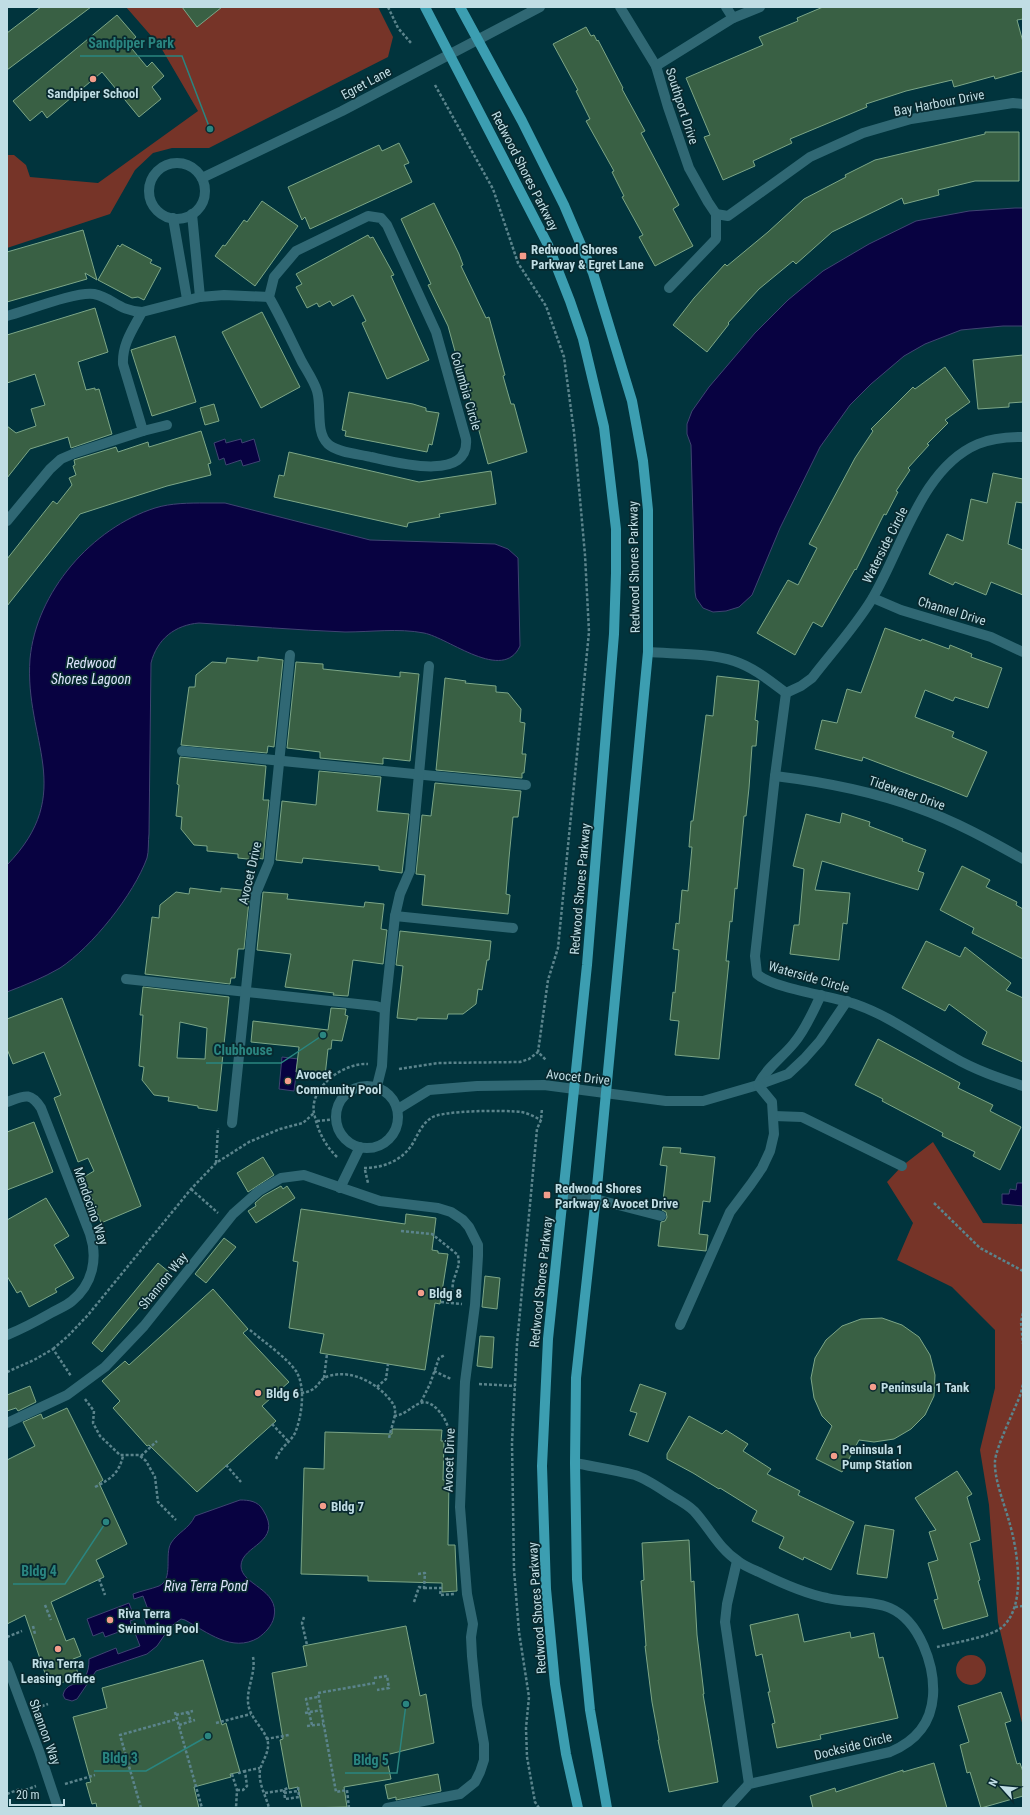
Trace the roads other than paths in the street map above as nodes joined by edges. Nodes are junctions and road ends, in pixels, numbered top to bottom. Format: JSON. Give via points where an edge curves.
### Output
{"nodes":[{"id":1,"x":425,"y":7,"type":"edge"},
{"id":2,"x":460,"y":7,"type":"edge"},
{"id":3,"x":540,"y":7,"type":"edge"},
{"id":4,"x":620,"y":7,"type":"edge"},
{"id":5,"x":726,"y":7,"type":"edge"},
{"id":6,"x":760,"y":7,"type":"edge"},
{"id":7,"x":733,"y":18,"type":"junction"},
{"id":8,"x":477,"y":41,"type":"junction"},
{"id":9,"x":450,"y":55,"type":"junction"},
{"id":10,"x":656,"y":66,"type":"junction"},
{"id":11,"x":1023,"y":104,"type":"edge"},
{"id":12,"x":202,"y":178,"type":"junction"},
{"id":13,"x":192,"y":214,"type":"junction"},
{"id":14,"x":716,"y":214,"type":"junction"},
{"id":15,"x":173,"y":218,"type":"junction"},
{"id":16,"x":669,"y":288,"type":"dead end"},
{"id":17,"x":200,"y":296,"type":"junction"},
{"id":18,"x":269,"y":297,"type":"junction"},
{"id":19,"x":187,"y":299,"type":"junction"},
{"id":20,"x":142,"y":312,"type":"junction"},
{"id":21,"x":7,"y":316,"type":"edge"},
{"id":22,"x":167,"y":425,"type":"dead end"},
{"id":23,"x":143,"y":431,"type":"junction"},
{"id":24,"x":1023,"y":437,"type":"edge"},
{"id":25,"x":7,"y":520,"type":"edge"},
{"id":26,"x":873,"y":598,"type":"junction"},
{"id":27,"x":648,"y":652,"type":"junction"},
{"id":28,"x":1023,"y":652,"type":"edge"},
{"id":29,"x":290,"y":655,"type":"dead end"},
{"id":30,"x":429,"y":666,"type":"dead end"},
{"id":31,"x":786,"y":693,"type":"junction"},
{"id":32,"x":182,"y":751,"type":"dead end"},
{"id":33,"x":280,"y":760,"type":"junction"},
{"id":34,"x":419,"y":774,"type":"junction"},
{"id":35,"x":775,"y":776,"type":"junction"},
{"id":36,"x":526,"y":785,"type":"dead end"},
{"id":37,"x":1023,"y":859,"type":"edge"},
{"id":38,"x":395,"y":916,"type":"junction"},
{"id":39,"x":514,"y":928,"type":"dead end"},
{"id":40,"x":126,"y":980,"type":"dead end"},
{"id":41,"x":246,"y":992,"type":"junction"},
{"id":42,"x":821,"y":995,"type":"junction"},
{"id":43,"x":847,"y":1001,"type":"junction"},
{"id":44,"x":385,"y":1009,"type":"junction"},
{"id":45,"x":758,"y":1085,"type":"junction"},
{"id":46,"x":377,"y":1086,"type":"junction"},
{"id":47,"x":1023,"y":1086,"type":"edge"},
{"id":48,"x":575,"y":1089,"type":"junction"},
{"id":49,"x":605,"y":1092,"type":"junction"},
{"id":50,"x":7,"y":1102,"type":"edge"},
{"id":51,"x":398,"y":1109,"type":"junction"},
{"id":52,"x":774,"y":1116,"type":"junction"},
{"id":53,"x":232,"y":1123,"type":"dead end"},
{"id":54,"x":360,"y":1147,"type":"junction"},
{"id":55,"x":902,"y":1166,"type":"dead end"},
{"id":56,"x":340,"y":1188,"type":"junction"},
{"id":57,"x":563,"y":1193,"type":"junction"},
{"id":58,"x":595,"y":1198,"type":"junction"},
{"id":59,"x":661,"y":1216,"type":"dead end"},
{"id":60,"x":680,"y":1325,"type":"dead end"},
{"id":61,"x":7,"y":1335,"type":"edge"},
{"id":62,"x":7,"y":1423,"type":"edge"},
{"id":63,"x":575,"y":1463,"type":"junction"},
{"id":64,"x":737,"y":1561,"type":"junction"},
{"id":65,"x":7,"y":1666,"type":"edge"},
{"id":66,"x":11,"y":1687,"type":"edge"},
{"id":67,"x":749,"y":1784,"type":"junction"},
{"id":68,"x":58,"y":1808,"type":"edge"},
{"id":69,"x":387,"y":1808,"type":"edge"},
{"id":70,"x":578,"y":1808,"type":"edge"},
{"id":71,"x":607,"y":1808,"type":"edge"},
{"id":72,"x":728,"y":1808,"type":"edge"}],
"edges":[{"from":1,"to":9,"type":"main road","name":"Redwood Shores Parkway"},
{"from":2,"to":8,"type":"main road","name":"Redwood Shores Parkway"},
{"from":3,"to":8,"type":"street","name":"Egret Lane"},
{"from":4,"to":10,"type":"street","name":"Southport Drive"},
{"from":5,"to":7,"type":"street"},
{"from":6,"to":7,"type":"street"},
{"from":7,"to":10,"type":"street"},
{"from":8,"to":9,"type":"street","name":"Egret Lane"},
{"from":8,"to":27,"type":"main road","name":"Redwood Shores Parkway","via":[[522,121],[564,205],[593,273],[632,401],[643,461],[648,510]]},
{"from":9,"to":12,"type":"street","name":"Egret Lane","via":[[342,111]]},
{"from":9,"to":48,"type":"main road","name":"Redwood Shores Parkway","via":[[550,249],[583,339],[604,426],[610,470],[616,529],[614,634]]},
{"from":10,"to":14,"type":"street","name":"Southport Drive","via":[[689,168]]},
{"from":11,"to":14,"type":"street","name":"Bay Harbour Drive","via":[[1013,103],[911,119],[863,134],[810,157],[728,216]]},
{"from":12,"to":13,"type":"street","via":[[204,199]]},
{"from":12,"to":15,"type":"street","via":[[191,166],[182,163],[173,163],[157,171],[152,178],[149,192],[153,205],[158,212]]},
{"from":13,"to":15,"type":"street","via":[[185,218]]},
{"from":13,"to":17,"type":"street"},
{"from":14,"to":16,"type":"street","via":[[716,239]]},
{"from":15,"to":19,"type":"street"},
{"from":17,"to":18,"type":"street"},
{"from":17,"to":19,"type":"street"},
{"from":18,"to":18,"type":"street","name":"Columbia Circle","via":[[317,391],[323,434],[328,444],[340,450],[415,466],[456,462],[465,450],[466,439],[436,332],[387,225],[381,218],[368,216],[302,246],[290,256],[274,277]]},
{"from":19,"to":20,"type":"street"},
{"from":20,"to":21,"type":"street","via":[[129,311],[102,296],[79,294]]},
{"from":20,"to":23,"type":"street","via":[[122,354]]},
{"from":22,"to":23,"type":"street"},
{"from":23,"to":25,"type":"street","via":[[61,459]]},
{"from":24,"to":26,"type":"street","name":"Waterside Circle","via":[[991,440],[979,444],[960,454],[944,468],[924,496]]},
{"from":26,"to":28,"type":"street","name":"Channel Drive","via":[[901,610],[991,637]]},
{"from":26,"to":31,"type":"street","name":"Waterside Circle","via":[[812,678]]},
{"from":27,"to":31,"type":"street","via":[[734,661]]},
{"from":27,"to":49,"type":"main road","name":"Redwood Shores Parkway"},
{"from":29,"to":33,"type":"street","name":"Avocet Drive"},
{"from":30,"to":34,"type":"street"},
{"from":31,"to":35,"type":"street","name":"Waterside Circle"},
{"from":32,"to":33,"type":"street"},
{"from":33,"to":34,"type":"street"},
{"from":33,"to":41,"type":"street","name":"Avocet Drive","via":[[269,862],[256,893]]},
{"from":34,"to":36,"type":"street"},
{"from":34,"to":38,"type":"street","via":[[410,871],[400,894]]},
{"from":35,"to":37,"type":"street","name":"Tidewater Drive","via":[[847,787],[918,808],[968,829]]},
{"from":35,"to":42,"type":"street","name":"Waterside Circle","via":[[755,968],[757,974],[770,982]]},
{"from":38,"to":39,"type":"street"},
{"from":38,"to":44,"type":"street"},
{"from":40,"to":41,"type":"street"},
{"from":41,"to":44,"type":"street"},
{"from":41,"to":53,"type":"street","name":"Avocet Drive"},
{"from":42,"to":43,"type":"street","name":"Waterside Circle"},
{"from":42,"to":45,"type":"street","via":[[794,1043],[764,1074]]},
{"from":43,"to":45,"type":"street","name":"Avocet Drive","via":[[820,1041],[804,1059],[788,1074]]},
{"from":43,"to":47,"type":"street","name":"Waterside Circle","via":[[873,1010],[954,1058]]},
{"from":44,"to":46,"type":"street","via":[[382,1066]]},
{"from":45,"to":49,"type":"street","name":"Avocet Drive","via":[[703,1101],[666,1101]]},
{"from":45,"to":52,"type":"street","via":[[772,1102]]},
{"from":46,"to":51,"type":"street","via":[[394,1099]]},
{"from":46,"to":54,"type":"street","via":[[356,1087],[341,1099],[337,1109],[338,1129],[351,1144]]},
{"from":48,"to":49,"type":"street","name":"Avocet Drive"},
{"from":48,"to":51,"type":"street","name":"Avocet Drive","via":[[544,1085],[429,1090]]},
{"from":48,"to":57,"type":"main road","name":"Redwood Shores Parkway"},
{"from":49,"to":58,"type":"main road","name":"Redwood Shores Parkway"},
{"from":50,"to":61,"type":"street","name":"Mendocino Way","via":[[29,1096],[35,1099],[41,1108],[90,1234],[94,1258],[91,1275],[79,1295],[40,1320]]},
{"from":51,"to":54,"type":"street","via":[[399,1120],[390,1139],[370,1148]]},
{"from":52,"to":55,"type":"street","via":[[802,1117]]},
{"from":52,"to":60,"type":"street","via":[[774,1134],[770,1151],[755,1179],[730,1212]]},
{"from":54,"to":56,"type":"street"},
{"from":56,"to":62,"type":"street","name":"Shannon Way","via":[[304,1175],[280,1178],[259,1191],[233,1214],[144,1326],[105,1367],[53,1403]]},
{"from":56,"to":69,"type":"street","name":"Avocet Drive","via":[[380,1201],[451,1212],[469,1227],[478,1245],[475,1305],[465,1382],[460,1507],[472,1624],[470,1637],[484,1760],[475,1782],[460,1794]]},
{"from":57,"to":58,"type":"street"},
{"from":57,"to":70,"type":"main road","name":"Redwood Shores Parkway","via":[[548,1339],[542,1466],[546,1589],[555,1684]]},
{"from":58,"to":59,"type":"street"},
{"from":58,"to":63,"type":"main road","name":"Redwood Shores Parkway","via":[[576,1378]]},
{"from":63,"to":64,"type":"street","name":"Dockside Circle","via":[[636,1476],[666,1492],[692,1510],[719,1544]]},
{"from":63,"to":71,"type":"main road","name":"Redwood Shores Parkway","via":[[577,1579],[582,1645]]},
{"from":64,"to":67,"type":"street","via":[[725,1622]]},
{"from":64,"to":67,"type":"street","name":"Dockside Circle","via":[[787,1586],[811,1594],[889,1608],[908,1622],[920,1639],[932,1678],[933,1700],[925,1726],[909,1742],[890,1752]]},
{"from":65,"to":66,"type":"street","name":"Shannon Way"},
{"from":66,"to":68,"type":"street","name":"Shannon Way","via":[[39,1751]]},
{"from":67,"to":72,"type":"street"}]}
